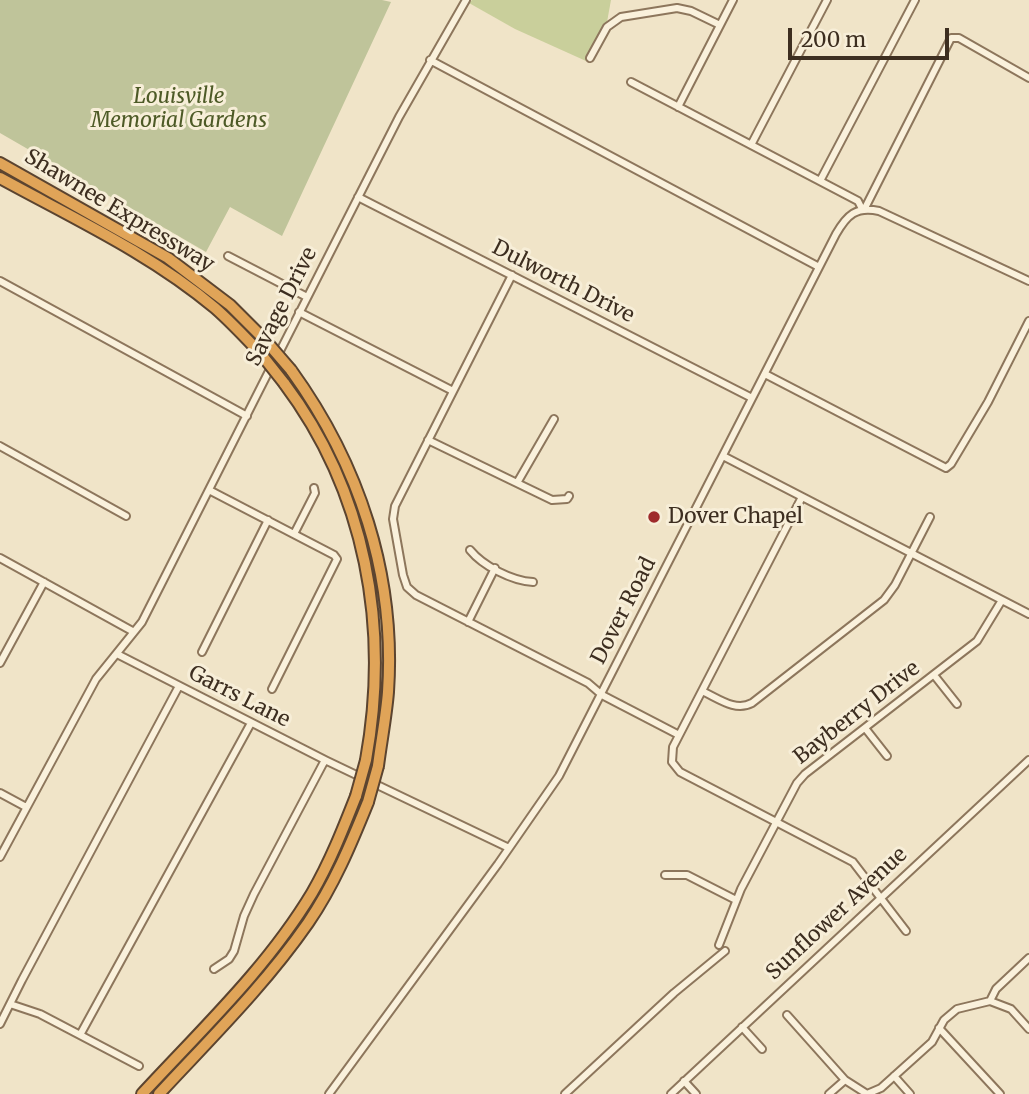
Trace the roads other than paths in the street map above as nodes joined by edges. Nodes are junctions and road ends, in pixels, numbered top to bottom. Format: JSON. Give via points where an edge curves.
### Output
{"nodes":[{"id":1,"x":466,"y":0,"type":"edge"},
{"id":2,"x":733,"y":0,"type":"edge"},
{"id":3,"x":827,"y":0,"type":"edge"},
{"id":4,"x":915,"y":0,"type":"edge"},
{"id":5,"x":720,"y":25,"type":"junction"},
{"id":6,"x":590,"y":58,"type":"dead end"},
{"id":7,"x":430,"y":60,"type":"junction"},
{"id":8,"x":1029,"y":78,"type":"edge"},
{"id":9,"x":631,"y":82,"type":"dead end"},
{"id":10,"x":678,"y":107,"type":"junction"},
{"id":11,"x":751,"y":145,"type":"junction"},
{"id":12,"x":0,"y":163,"type":"edge"},
{"id":13,"x":0,"y":178,"type":"edge"},
{"id":14,"x":820,"y":181,"type":"junction"},
{"id":15,"x":358,"y":197,"type":"junction"},
{"id":16,"x":863,"y":208,"type":"junction"},
{"id":17,"x":228,"y":256,"type":"dead end"},
{"id":18,"x":819,"y":267,"type":"junction"},
{"id":19,"x":512,"y":275,"type":"junction"},
{"id":20,"x":0,"y":281,"type":"edge"},
{"id":21,"x":1029,"y":281,"type":"edge"},
{"id":22,"x":307,"y":297,"type":"junction"},
{"id":23,"x":299,"y":312,"type":"junction"},
{"id":24,"x":1029,"y":321,"type":"edge"},
{"id":25,"x":765,"y":374,"type":"junction"},
{"id":26,"x":453,"y":391,"type":"junction"},
{"id":27,"x":752,"y":398,"type":"junction"},
{"id":28,"x":247,"y":415,"type":"junction"},
{"id":29,"x":554,"y":419,"type":"dead end"},
{"id":30,"x":428,"y":440,"type":"junction"},
{"id":31,"x":0,"y":446,"type":"edge"},
{"id":32,"x":723,"y":456,"type":"junction"},
{"id":33,"x":517,"y":483,"type":"junction"},
{"id":34,"x":314,"y":488,"type":"dead end"},
{"id":35,"x":209,"y":491,"type":"junction"},
{"id":36,"x":569,"y":496,"type":"dead end"},
{"id":37,"x":802,"y":497,"type":"junction"},
{"id":38,"x":126,"y":516,"type":"dead end"},
{"id":39,"x":930,"y":517,"type":"dead end"},
{"id":40,"x":268,"y":520,"type":"junction"},
{"id":41,"x":294,"y":534,"type":"junction"},
{"id":42,"x":470,"y":550,"type":"dead end"},
{"id":43,"x":911,"y":553,"type":"junction"},
{"id":44,"x":0,"y":558,"type":"edge"},
{"id":45,"x":495,"y":568,"type":"junction"},
{"id":46,"x":44,"y":582,"type":"junction"},
{"id":47,"x":533,"y":582,"type":"dead end"},
{"id":48,"x":1002,"y":600,"type":"junction"},
{"id":49,"x":1029,"y":614,"type":"edge"},
{"id":50,"x":468,"y":622,"type":"junction"},
{"id":51,"x":134,"y":632,"type":"junction"},
{"id":52,"x":202,"y":652,"type":"dead end"},
{"id":53,"x":117,"y":654,"type":"junction"},
{"id":54,"x":0,"y":663,"type":"edge"},
{"id":55,"x":934,"y":675,"type":"junction"},
{"id":56,"x":179,"y":686,"type":"junction"},
{"id":57,"x":272,"y":689,"type":"dead end"},
{"id":58,"x":702,"y":691,"type":"junction"},
{"id":59,"x":602,"y":695,"type":"junction"},
{"id":60,"x":957,"y":704,"type":"dead end"},
{"id":61,"x":251,"y":723,"type":"junction"},
{"id":62,"x":865,"y":728,"type":"junction"},
{"id":63,"x":679,"y":735,"type":"junction"},
{"id":64,"x":887,"y":756,"type":"dead end"},
{"id":65,"x":326,"y":760,"type":"junction"},
{"id":66,"x":1029,"y":760,"type":"edge"},
{"id":67,"x":0,"y":793,"type":"edge"},
{"id":68,"x":26,"y":807,"type":"junction"},
{"id":69,"x":776,"y":821,"type":"junction"},
{"id":70,"x":509,"y":848,"type":"junction"},
{"id":71,"x":0,"y":857,"type":"edge"},
{"id":72,"x":665,"y":875,"type":"dead end"},
{"id":73,"x":880,"y":897,"type":"junction"},
{"id":74,"x":736,"y":900,"type":"junction"},
{"id":75,"x":906,"y":931,"type":"dead end"},
{"id":76,"x":719,"y":944,"type":"dead end"},
{"id":77,"x":724,"y":951,"type":"dead end"},
{"id":78,"x":1029,"y":958,"type":"edge"},
{"id":79,"x":214,"y":969,"type":"dead end"},
{"id":80,"x":990,"y":1001,"type":"junction"},
{"id":81,"x":10,"y":1004,"type":"junction"},
{"id":82,"x":786,"y":1015,"type":"dead end"},
{"id":83,"x":0,"y":1024,"type":"edge"},
{"id":84,"x":742,"y":1027,"type":"junction"},
{"id":85,"x":939,"y":1028,"type":"junction"},
{"id":86,"x":1029,"y":1029,"type":"edge"},
{"id":87,"x":79,"y":1035,"type":"junction"},
{"id":88,"x":762,"y":1049,"type":"dead end"},
{"id":89,"x":139,"y":1066,"type":"dead end"},
{"id":90,"x":894,"y":1076,"type":"junction"},
{"id":91,"x":845,"y":1080,"type":"junction"},
{"id":92,"x":684,"y":1081,"type":"junction"},
{"id":93,"x":142,"y":1094,"type":"edge"},
{"id":94,"x":159,"y":1094,"type":"edge"},
{"id":95,"x":329,"y":1094,"type":"edge"},
{"id":96,"x":565,"y":1094,"type":"edge"},
{"id":97,"x":671,"y":1094,"type":"edge"},
{"id":98,"x":696,"y":1094,"type":"edge"},
{"id":99,"x":829,"y":1094,"type":"edge"},
{"id":100,"x":910,"y":1094,"type":"edge"},
{"id":101,"x":1000,"y":1094,"type":"edge"}],
"edges":[{"from":1,"to":7,"type":"street","name":"Savage Drive"},
{"from":2,"to":5,"type":"street"},
{"from":3,"to":11,"type":"street"},
{"from":4,"to":14,"type":"street"},
{"from":5,"to":6,"type":"street","via":[[677,8],[621,17],[607,27]]},
{"from":5,"to":10,"type":"street"},
{"from":7,"to":15,"type":"street","name":"Savage Drive"},
{"from":7,"to":18,"type":"street"},
{"from":8,"to":16,"type":"street","name":"Dover Road","via":[[959,38],[951,38]]},
{"from":9,"to":10,"type":"street"},
{"from":10,"to":11,"type":"street"},
{"from":11,"to":14,"type":"street"},
{"from":12,"to":94,"type":"highway","name":"Shawnee Expressway","bridge":true,"via":[[168,258],[230,304],[267,341],[327,424],[345,459],[376,550],[386,608],[388,690],[378,766],[344,860],[297,939]]},
{"from":13,"to":93,"type":"highway","name":"Shawnee Expressway","bridge":true,"via":[[175,278],[216,309],[261,354],[317,432],[335,467],[365,559],[375,623],[375,695],[366,760],[330,860],[285,933]]},
{"from":14,"to":16,"type":"street"},
{"from":15,"to":19,"type":"street","name":"Dulworth Drive"},
{"from":15,"to":22,"type":"street","name":"Savage Drive"},
{"from":16,"to":18,"type":"street","name":"Dover Road","via":[[841,226]]},
{"from":16,"to":21,"type":"street","via":[[887,214]]},
{"from":17,"to":22,"type":"street"},
{"from":18,"to":25,"type":"street","name":"Dover Road"},
{"from":19,"to":26,"type":"street"},
{"from":19,"to":27,"type":"street","name":"Dulworth Drive"},
{"from":20,"to":28,"type":"street"},
{"from":22,"to":23,"type":"street","name":"Savage Drive"},
{"from":23,"to":26,"type":"street"},
{"from":23,"to":28,"type":"street","name":"Savage Drive"},
{"from":24,"to":25,"type":"street","via":[[948,467]]},
{"from":25,"to":27,"type":"street","name":"Dover Road"},
{"from":26,"to":30,"type":"street"},
{"from":27,"to":32,"type":"street","name":"Dover Road"},
{"from":28,"to":35,"type":"street","name":"Savage Drive"},
{"from":29,"to":33,"type":"street"},
{"from":30,"to":33,"type":"street"},
{"from":30,"to":50,"type":"street","via":[[393,513],[403,575],[416,596]]},
{"from":31,"to":38,"type":"street"},
{"from":32,"to":37,"type":"street"},
{"from":32,"to":59,"type":"street","name":"Dover Road"},
{"from":33,"to":36,"type":"street","via":[[557,501]]},
{"from":34,"to":41,"type":"street"},
{"from":35,"to":40,"type":"street"},
{"from":35,"to":51,"type":"street","name":"Savage Drive"},
{"from":37,"to":43,"type":"street"},
{"from":37,"to":58,"type":"street"},
{"from":39,"to":43,"type":"street"},
{"from":40,"to":41,"type":"street"},
{"from":40,"to":52,"type":"street"},
{"from":41,"to":57,"type":"street","via":[[337,559]]},
{"from":42,"to":45,"type":"street"},
{"from":43,"to":48,"type":"street"},
{"from":43,"to":58,"type":"street","via":[[877,607],[752,703],[734,706]]},
{"from":44,"to":46,"type":"street"},
{"from":45,"to":47,"type":"street","via":[[520,581]]},
{"from":45,"to":50,"type":"street"},
{"from":46,"to":51,"type":"street"},
{"from":46,"to":54,"type":"street"},
{"from":48,"to":49,"type":"street"},
{"from":48,"to":55,"type":"street","name":"Bayberry Drive","via":[[977,641]]},
{"from":50,"to":59,"type":"street","via":[[588,682]]},
{"from":51,"to":53,"type":"street"},
{"from":53,"to":56,"type":"street","name":"Garrs Lane"},
{"from":53,"to":68,"type":"street","via":[[96,679]]},
{"from":55,"to":60,"type":"street"},
{"from":55,"to":62,"type":"street","name":"Bayberry Drive"},
{"from":56,"to":61,"type":"street","name":"Garrs Lane"},
{"from":56,"to":81,"type":"street"},
{"from":58,"to":63,"type":"street"},
{"from":59,"to":63,"type":"street"},
{"from":59,"to":70,"type":"street","name":"Dover Road","via":[[559,776]]},
{"from":61,"to":65,"type":"street","name":"Garrs Lane"},
{"from":61,"to":87,"type":"street"},
{"from":62,"to":64,"type":"street"},
{"from":62,"to":69,"type":"street","name":"Bayberry Drive","via":[[801,778]]},
{"from":63,"to":69,"type":"street","via":[[671,752],[680,772]]},
{"from":65,"to":70,"type":"street","name":"Garrs Lane"},
{"from":65,"to":79,"type":"street","via":[[254,894],[232,954]]},
{"from":66,"to":73,"type":"street","name":"Sunflower Avenue"},
{"from":67,"to":68,"type":"street"},
{"from":68,"to":71,"type":"street"},
{"from":69,"to":73,"type":"street","via":[[853,862]]},
{"from":69,"to":74,"type":"street","name":"Bayberry Drive"},
{"from":70,"to":95,"type":"street","name":"Dover Road"},
{"from":72,"to":74,"type":"street","via":[[687,875]]},
{"from":73,"to":75,"type":"street"},
{"from":73,"to":84,"type":"street","name":"Sunflower Avenue"},
{"from":74,"to":76,"type":"street","name":"Bayberry Drive"},
{"from":77,"to":96,"type":"street"},
{"from":78,"to":80,"type":"street","via":[[996,989]]},
{"from":80,"to":85,"type":"street","via":[[957,1009]]},
{"from":80,"to":86,"type":"street","via":[[1011,1009]]},
{"from":81,"to":83,"type":"street"},
{"from":81,"to":87,"type":"street"},
{"from":82,"to":91,"type":"street"},
{"from":84,"to":88,"type":"street"},
{"from":84,"to":92,"type":"street","name":"Sunflower Avenue"},
{"from":85,"to":90,"type":"street","via":[[932,1042]]},
{"from":85,"to":101,"type":"street"},
{"from":87,"to":89,"type":"street"},
{"from":90,"to":91,"type":"street","via":[[867,1094]]},
{"from":90,"to":100,"type":"street"},
{"from":91,"to":99,"type":"street"},
{"from":92,"to":97,"type":"street","name":"Sunflower Avenue"},
{"from":92,"to":98,"type":"street"}]}
